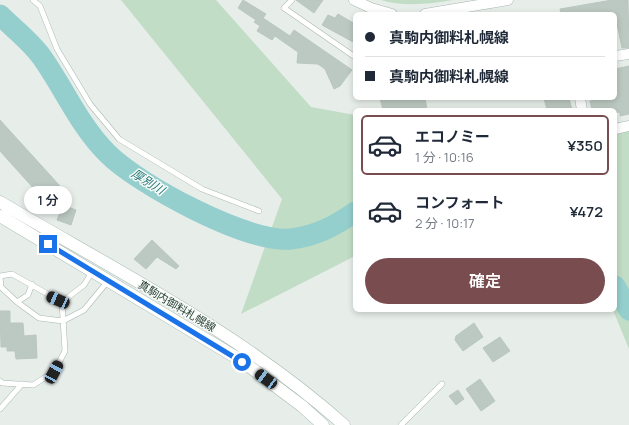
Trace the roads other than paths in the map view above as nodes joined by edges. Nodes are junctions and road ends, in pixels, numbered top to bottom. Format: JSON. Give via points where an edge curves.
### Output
{"nodes":[{"id":1,"x":33,"y":0,"type":"edge"},
{"id":2,"x":292,"y":0,"type":"edge"},
{"id":3,"x":354,"y":0,"type":"edge"},
{"id":4,"x":508,"y":0,"type":"edge"},
{"id":5,"x":385,"y":12,"type":"edge"},
{"id":6,"x":445,"y":12,"type":"edge"},
{"id":7,"x":629,"y":54,"type":"edge"},
{"id":8,"x":353,"y":56,"type":"edge"},
{"id":9,"x":617,"y":56,"type":"edge"},
{"id":10,"x":629,"y":126,"type":"edge"},
{"id":11,"x":617,"y":129,"type":"edge"},
{"id":12,"x":0,"y":202,"type":"edge"},
{"id":13,"x":259,"y":211,"type":"dead end"},
{"id":14,"x":0,"y":216,"type":"edge"},
{"id":15,"x":93,"y":271,"type":"junction"},
{"id":16,"x":0,"y":276,"type":"edge"},
{"id":17,"x":109,"y":280,"type":"junction"},
{"id":18,"x":32,"y":284,"type":"junction"},
{"id":19,"x":17,"y":302,"type":"junction"},
{"id":20,"x":62,"y":302,"type":"junction"},
{"id":21,"x":63,"y":321,"type":"junction"},
{"id":22,"x":0,"y":381,"type":"edge"},
{"id":23,"x":22,"y":384,"type":"junction"},
{"id":24,"x":442,"y":384,"type":"dead end"},
{"id":25,"x":0,"y":410,"type":"edge"},
{"id":26,"x":323,"y":425,"type":"edge"},
{"id":27,"x":344,"y":425,"type":"edge"},
{"id":28,"x":401,"y":425,"type":"edge"}],
"edges":[{"from":1,"to":13,"type":"lane","via":[[40,6],[57,49],[90,104],[120,139],[202,189]]},
{"from":2,"to":8,"type":"lane","via":[[284,8]]},
{"from":3,"to":5,"type":"street"},
{"from":4,"to":6,"type":"street"},
{"from":7,"to":9,"type":"street"},
{"from":10,"to":11,"type":"street"},
{"from":12,"to":27,"type":"main road","name":"真駒内御料札幌線","via":[[249,350]]},
{"from":14,"to":15,"type":"main road","name":"真駒内御料札幌線"},
{"from":15,"to":17,"type":"main road","name":"真駒内御料札幌線"},
{"from":15,"to":20,"type":"lane","via":[[84,285]]},
{"from":16,"to":18,"type":"lane","via":[[12,274]]},
{"from":16,"to":19,"type":"lane","via":[[2,287]]},
{"from":17,"to":21,"type":"lane","via":[[84,310]]},
{"from":17,"to":26,"type":"main road","name":"真駒内御料札幌線","via":[[242,362],[302,406]]},
{"from":18,"to":19,"type":"lane","via":[[28,295]]},
{"from":18,"to":20,"type":"lane"},
{"from":19,"to":21,"type":"lane","via":[[38,318]]},
{"from":20,"to":21,"type":"lane"},
{"from":21,"to":23,"type":"lane","via":[[65,351],[54,372],[33,385]]},
{"from":22,"to":23,"type":"lane"},
{"from":23,"to":25,"type":"lane"},
{"from":24,"to":28,"type":"lane"}]}
